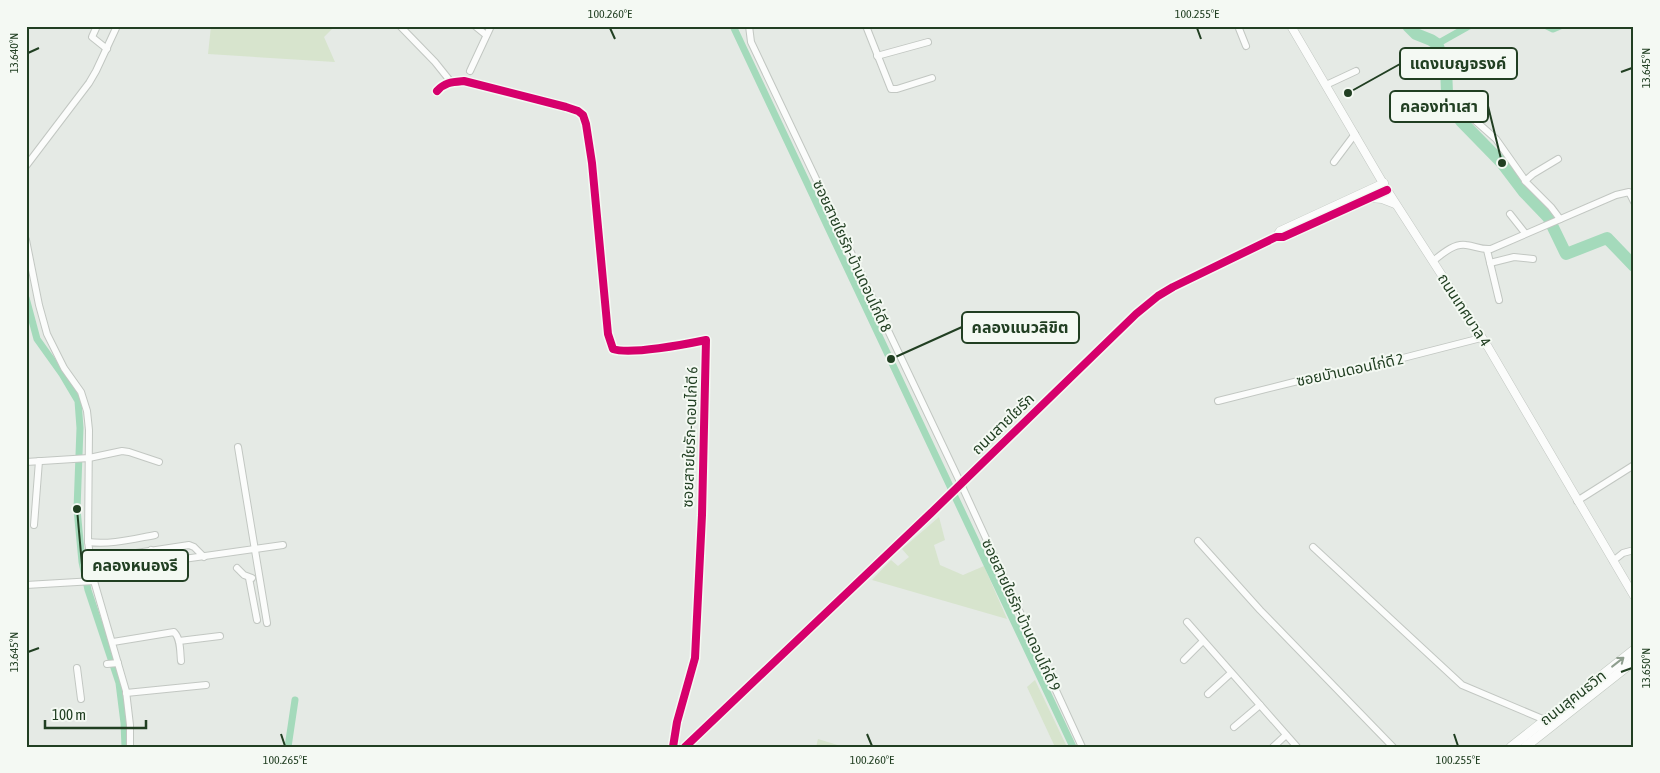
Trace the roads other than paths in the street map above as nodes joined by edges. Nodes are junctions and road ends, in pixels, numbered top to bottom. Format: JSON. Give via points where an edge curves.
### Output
{"nodes":[{"id":1,"x":98,"y":26,"type":"edge"},
{"id":2,"x":117,"y":26,"type":"edge"},
{"id":3,"x":400,"y":26,"type":"edge"},
{"id":4,"x":474,"y":26,"type":"edge"},
{"id":5,"x":491,"y":26,"type":"edge"},
{"id":6,"x":749,"y":26,"type":"edge"},
{"id":7,"x":866,"y":26,"type":"edge"},
{"id":8,"x":1238,"y":26,"type":"edge"},
{"id":9,"x":1291,"y":26,"type":"edge"},
{"id":10,"x":486,"y":35,"type":"junction"},
{"id":11,"x":928,"y":42,"type":"dead end"},
{"id":12,"x":101,"y":45,"type":"junction"},
{"id":13,"x":1246,"y":46,"type":"dead end"},
{"id":14,"x":877,"y":56,"type":"junction"},
{"id":15,"x":470,"y":71,"type":"dead end"},
{"id":16,"x":1356,"y":72,"type":"dead end"},
{"id":17,"x":932,"y":78,"type":"dead end"},
{"id":18,"x":451,"y":82,"type":"junction"},
{"id":19,"x":1326,"y":84,"type":"junction"},
{"id":20,"x":437,"y":91,"type":"dead end"},
{"id":21,"x":1462,"y":109,"type":"dead end"},
{"id":22,"x":1355,"y":134,"type":"junction"},
{"id":23,"x":1558,"y":159,"type":"dead end"},
{"id":24,"x":1334,"y":162,"type":"dead end"},
{"id":25,"x":26,"y":166,"type":"edge"},
{"id":26,"x":1374,"y":167,"type":"junction"},
{"id":27,"x":1525,"y":181,"type":"junction"},
{"id":28,"x":1386,"y":186,"type":"junction"},
{"id":29,"x":1368,"y":195,"type":"junction"},
{"id":30,"x":1634,"y":202,"type":"edge"},
{"id":31,"x":1397,"y":205,"type":"junction"},
{"id":32,"x":1510,"y":214,"type":"dead end"},
{"id":33,"x":1556,"y":220,"type":"junction"},
{"id":34,"x":1525,"y":233,"type":"junction"},
{"id":35,"x":26,"y":240,"type":"edge"},
{"id":36,"x":1488,"y":250,"type":"junction"},
{"id":37,"x":1533,"y":259,"type":"dead end"},
{"id":38,"x":1433,"y":261,"type":"junction"},
{"id":39,"x":1490,"y":263,"type":"junction"},
{"id":40,"x":1499,"y":300,"type":"dead end"},
{"id":41,"x":1481,"y":338,"type":"junction"},
{"id":42,"x":1218,"y":401,"type":"dead end"},
{"id":43,"x":238,"y":447,"type":"dead end"},
{"id":44,"x":89,"y":458,"type":"junction"},
{"id":45,"x":26,"y":462,"type":"edge"},
{"id":46,"x":39,"y":462,"type":"junction"},
{"id":47,"x":159,"y":462,"type":"dead end"},
{"id":48,"x":1634,"y":465,"type":"edge"},
{"id":49,"x":959,"y":485,"type":"junction"},
{"id":50,"x":1577,"y":501,"type":"junction"},
{"id":51,"x":34,"y":525,"type":"dead end"},
{"id":52,"x":155,"y":534,"type":"dead end"},
{"id":53,"x":1198,"y":541,"type":"dead end"},
{"id":54,"x":88,"y":542,"type":"junction"},
{"id":55,"x":283,"y":545,"type":"dead end"},
{"id":56,"x":1313,"y":548,"type":"dead end"},
{"id":57,"x":151,"y":550,"type":"junction"},
{"id":58,"x":255,"y":550,"type":"junction"},
{"id":59,"x":1634,"y":550,"type":"edge"},
{"id":60,"x":204,"y":557,"type":"junction"},
{"id":61,"x":90,"y":560,"type":"junction"},
{"id":62,"x":1613,"y":561,"type":"junction"},
{"id":63,"x":167,"y":562,"type":"junction"},
{"id":64,"x":237,"y":568,"type":"dead end"},
{"id":65,"x":92,"y":572,"type":"junction"},
{"id":66,"x":249,"y":578,"type":"junction"},
{"id":67,"x":260,"y":578,"type":"junction"},
{"id":68,"x":94,"y":581,"type":"junction"},
{"id":69,"x":26,"y":585,"type":"edge"},
{"id":70,"x":1634,"y":596,"type":"edge"},
{"id":71,"x":257,"y":620,"type":"dead end"},
{"id":72,"x":1187,"y":622,"type":"dead end"},
{"id":73,"x":268,"y":624,"type":"dead end"},
{"id":74,"x":220,"y":636,"type":"dead end"},
{"id":75,"x":179,"y":641,"type":"junction"},
{"id":76,"x":1203,"y":641,"type":"junction"},
{"id":77,"x":112,"y":642,"type":"junction"},
{"id":78,"x":1634,"y":650,"type":"edge"},
{"id":79,"x":1184,"y":660,"type":"dead end"},
{"id":80,"x":1634,"y":660,"type":"edge"},
{"id":81,"x":181,"y":661,"type":"dead end"},
{"id":82,"x":116,"y":663,"type":"junction"},
{"id":83,"x":107,"y":664,"type":"dead end"},
{"id":84,"x":77,"y":668,"type":"dead end"},
{"id":85,"x":1231,"y":673,"type":"junction"},
{"id":86,"x":206,"y":685,"type":"dead end"},
{"id":87,"x":126,"y":694,"type":"junction"},
{"id":88,"x":1208,"y":694,"type":"dead end"},
{"id":89,"x":81,"y":699,"type":"dead end"},
{"id":90,"x":1260,"y":705,"type":"junction"},
{"id":91,"x":1545,"y":720,"type":"junction"},
{"id":92,"x":1234,"y":727,"type":"dead end"},
{"id":93,"x":1286,"y":735,"type":"junction"},
{"id":94,"x":1528,"y":743,"type":"edge"},
{"id":95,"x":130,"y":747,"type":"edge"},
{"id":96,"x":673,"y":747,"type":"edge"},
{"id":97,"x":685,"y":747,"type":"edge"},
{"id":98,"x":1082,"y":747,"type":"edge"},
{"id":99,"x":1273,"y":747,"type":"edge"},
{"id":100,"x":1296,"y":747,"type":"edge"},
{"id":101,"x":1393,"y":747,"type":"edge"},
{"id":102,"x":1511,"y":747,"type":"edge"}],
"edges":[{"from":1,"to":12,"type":"street","via":[[92,36]]},
{"from":2,"to":12,"type":"street"},
{"from":3,"to":18,"type":"street"},
{"from":4,"to":10,"type":"street"},
{"from":5,"to":10,"type":"street"},
{"from":6,"to":49,"type":"street","name":"ซอยสายใยรัก-บ้านดอนไก่ดี 8","via":[[751,42]]},
{"from":7,"to":14,"type":"street"},
{"from":8,"to":13,"type":"street"},
{"from":9,"to":19,"type":"street","name":"ถนนเทศบาล 4"},
{"from":10,"to":15,"type":"street"},
{"from":11,"to":14,"type":"street"},
{"from":12,"to":25,"type":"street","via":[[89,83]]},
{"from":14,"to":17,"type":"street","via":[[891,89]]},
{"from":16,"to":19,"type":"street"},
{"from":18,"to":20,"type":"street"},
{"from":18,"to":96,"type":"street","name":"ซอยสายใยรัก-ดอนไก่ดี 6","via":[[464,81],[566,107],[583,115],[592,163],[607,326],[613,349],[645,349],[706,340],[695,658]]},
{"from":19,"to":22,"type":"street","name":"ถนนเทศบาล 4"},
{"from":21,"to":27,"type":"street","via":[[1496,139]]},
{"from":22,"to":24,"type":"street"},
{"from":22,"to":26,"type":"street","name":"ถนนเทศบาล 4"},
{"from":23,"to":27,"type":"street"},
{"from":26,"to":28,"type":"street","name":"ถนนเทศบาล 4"},
{"from":26,"to":29,"type":"street"},
{"from":27,"to":33,"type":"street","via":[[1551,207]]},
{"from":28,"to":29,"type":"street","name":"ถนนสายใยรัก"},
{"from":28,"to":31,"type":"street","name":"ถนนเทศบาล 4"},
{"from":29,"to":31,"type":"street"},
{"from":29,"to":49,"type":"street","name":"ถนนสายใยรัก","via":[[1158,296],[1129,320]]},
{"from":30,"to":33,"type":"street","via":[[1629,192],[1616,195]]},
{"from":31,"to":38,"type":"street","name":"ถนนเทศบาล 4"},
{"from":32,"to":34,"type":"street"},
{"from":33,"to":34,"type":"street"},
{"from":34,"to":36,"type":"street"},
{"from":35,"to":44,"type":"street","via":[[47,334],[85,402]]},
{"from":36,"to":38,"type":"street","via":[[1464,244]]},
{"from":36,"to":39,"type":"street"},
{"from":37,"to":39,"type":"street","via":[[1514,257]]},
{"from":38,"to":41,"type":"street","name":"ถนนเทศบาล 4"},
{"from":39,"to":40,"type":"street"},
{"from":41,"to":42,"type":"street","name":"ซอยบัานดอนไก่ดี 2"},
{"from":41,"to":50,"type":"street","name":"ถนนเทศบาล 4"},
{"from":43,"to":58,"type":"street"},
{"from":44,"to":46,"type":"street"},
{"from":44,"to":47,"type":"street","via":[[122,451]]},
{"from":44,"to":54,"type":"street"},
{"from":45,"to":46,"type":"street"},
{"from":46,"to":51,"type":"street"},
{"from":48,"to":50,"type":"street"},
{"from":49,"to":97,"type":"street","name":"ถนนสายใยรัก"},
{"from":49,"to":98,"type":"street","name":"ซอยสายใยรัก-บ้านดอนไก่ดี 9"},
{"from":50,"to":62,"type":"street","name":"ถนนเทศบาล 4"},
{"from":52,"to":54,"type":"street","via":[[112,543]]},
{"from":53,"to":101,"type":"street"},
{"from":54,"to":61,"type":"street"},
{"from":55,"to":58,"type":"street"},
{"from":56,"to":91,"type":"street","via":[[1462,685]]},
{"from":57,"to":60,"type":"street","via":[[189,545]]},
{"from":57,"to":61,"type":"street"},
{"from":57,"to":63,"type":"street"},
{"from":58,"to":60,"type":"street"},
{"from":58,"to":67,"type":"street"},
{"from":59,"to":62,"type":"street"},
{"from":60,"to":63,"type":"street"},
{"from":61,"to":65,"type":"street"},
{"from":62,"to":70,"type":"street","name":"ถนนเทศบาล 4"},
{"from":63,"to":65,"type":"street"},
{"from":64,"to":66,"type":"street"},
{"from":65,"to":68,"type":"street"},
{"from":66,"to":67,"type":"street"},
{"from":66,"to":71,"type":"street"},
{"from":67,"to":73,"type":"street"},
{"from":68,"to":69,"type":"street"},
{"from":68,"to":77,"type":"street"},
{"from":72,"to":76,"type":"street"},
{"from":74,"to":75,"type":"street"},
{"from":75,"to":77,"type":"street","via":[[174,632]]},
{"from":75,"to":81,"type":"street"},
{"from":76,"to":79,"type":"street"},
{"from":76,"to":85,"type":"street"},
{"from":77,"to":82,"type":"street"},
{"from":91,"to":78,"type":"main road","name":"ถนนสุคนธวิท","one_way":true},
{"from":80,"to":94,"type":"main road","name":"ถนนสุคนธวิท"},
{"from":82,"to":83,"type":"street"},
{"from":82,"to":87,"type":"street"},
{"from":84,"to":89,"type":"street"},
{"from":85,"to":88,"type":"street"},
{"from":85,"to":90,"type":"street"},
{"from":86,"to":87,"type":"street"},
{"from":87,"to":95,"type":"street"},
{"from":90,"to":92,"type":"street"},
{"from":90,"to":93,"type":"street"},
{"from":91,"to":94,"type":"main road","name":"ถนนสุคนธวิท"},
{"from":93,"to":99,"type":"street"},
{"from":93,"to":100,"type":"street"},
{"from":94,"to":102,"type":"main road","name":"ถนนสุคนธวิท"}]}
